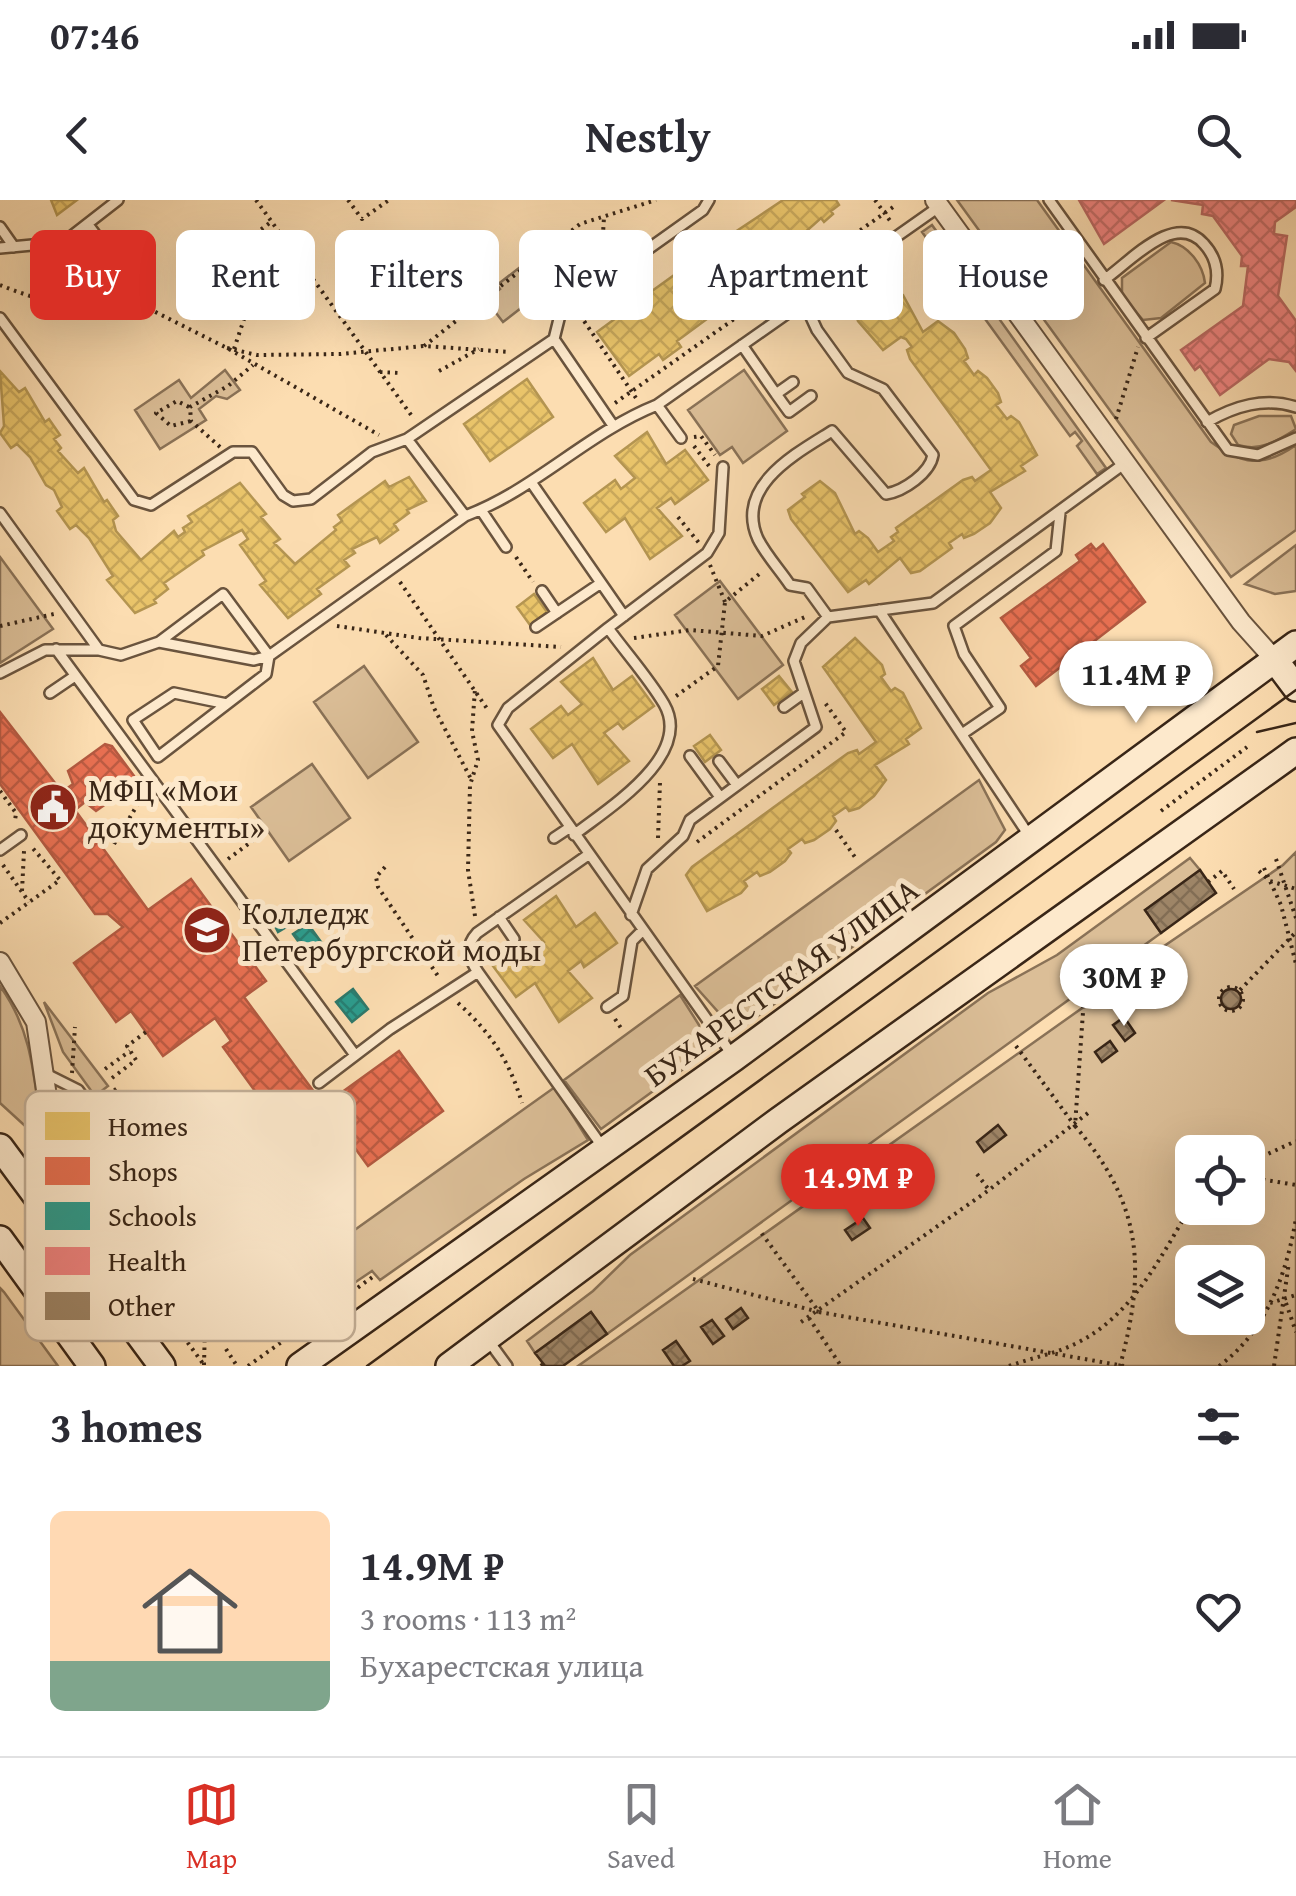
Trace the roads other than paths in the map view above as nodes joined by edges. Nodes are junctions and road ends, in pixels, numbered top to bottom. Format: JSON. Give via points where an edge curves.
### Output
{"nodes":[{"id":1,"x":118,"y":200,"type":"edge"},
{"id":2,"x":708,"y":200,"type":"edge"},
{"id":3,"x":1049,"y":200,"type":"edge"},
{"id":4,"x":937,"y":203,"type":"edge"},
{"id":5,"x":90,"y":226,"type":"junction"},
{"id":6,"x":0,"y":228,"type":"edge"},
{"id":7,"x":93,"y":230,"type":"edge"},
{"id":8,"x":903,"y":231,"type":"edge"},
{"id":9,"x":14,"y":247,"type":"junction"},
{"id":10,"x":0,"y":248,"type":"edge"},
{"id":11,"x":1104,"y":280,"type":"junction"},
{"id":12,"x":0,"y":318,"type":"edge"},
{"id":13,"x":778,"y":320,"type":"edge"},
{"id":14,"x":812,"y":320,"type":"edge"},
{"id":15,"x":554,"y":339,"type":"junction"},
{"id":16,"x":1142,"y":340,"type":"junction"},
{"id":17,"x":742,"y":345,"type":"junction"},
{"id":18,"x":578,"y":375,"type":"junction"},
{"id":19,"x":793,"y":382,"type":"dead end"},
{"id":20,"x":566,"y":383,"type":"dead end"},
{"id":21,"x":776,"y":394,"type":"junction"},
{"id":22,"x":811,"y":396,"type":"dead end"},
{"id":23,"x":657,"y":405,"type":"junction"},
{"id":24,"x":1296,"y":407,"type":"edge"},
{"id":25,"x":1207,"y":422,"type":"junction"},
{"id":26,"x":612,"y":424,"type":"junction"},
{"id":27,"x":408,"y":438,"type":"junction"},
{"id":28,"x":681,"y":438,"type":"dead end"},
{"id":29,"x":1296,"y":438,"type":"edge"},
{"id":30,"x":1126,"y":463,"type":"junction"},
{"id":31,"x":723,"y":467,"type":"road end"},
{"id":32,"x":531,"y":482,"type":"junction"},
{"id":33,"x":481,"y":510,"type":"junction"},
{"id":34,"x":0,"y":513,"type":"edge"},
{"id":35,"x":1060,"y":513,"type":"junction"},
{"id":36,"x":465,"y":516,"type":"junction"},
{"id":37,"x":506,"y":547,"type":"dead end"},
{"id":38,"x":601,"y":583,"type":"junction"},
{"id":39,"x":542,"y":591,"type":"dead end"},
{"id":40,"x":880,"y":610,"type":"junction"},
{"id":41,"x":557,"y":613,"type":"junction"},
{"id":42,"x":828,"y":617,"type":"junction"},
{"id":43,"x":620,"y":618,"type":"junction"},
{"id":44,"x":536,"y":627,"type":"dead end"},
{"id":45,"x":608,"y":628,"type":"junction"},
{"id":46,"x":159,"y":642,"type":"junction"},
{"id":47,"x":626,"y":644,"type":"junction"},
{"id":48,"x":56,"y":649,"type":"junction"},
{"id":49,"x":99,"y":650,"type":"junction"},
{"id":50,"x":268,"y":656,"type":"junction"},
{"id":51,"x":1289,"y":657,"type":"edge"},
{"id":52,"x":0,"y":673,"type":"edge"},
{"id":53,"x":76,"y":676,"type":"junction"},
{"id":54,"x":1296,"y":688,"type":"edge"},
{"id":55,"x":50,"y":693,"type":"dead end"},
{"id":56,"x":802,"y":694,"type":"junction"},
{"id":57,"x":227,"y":704,"type":"junction"},
{"id":58,"x":784,"y":707,"type":"dead end"},
{"id":59,"x":962,"y":734,"type":"junction"},
{"id":60,"x":1296,"y":751,"type":"edge"},
{"id":61,"x":690,"y":756,"type":"dead end"},
{"id":62,"x":719,"y":761,"type":"dead end"},
{"id":63,"x":737,"y":785,"type":"junction"},
{"id":64,"x":720,"y":797,"type":"junction"},
{"id":65,"x":572,"y":832,"type":"junction"},
{"id":66,"x":21,"y":835,"type":"road end"},
{"id":67,"x":1030,"y":837,"type":"junction"},
{"id":68,"x":554,"y":838,"type":"dead end"},
{"id":69,"x":0,"y":850,"type":"edge"},
{"id":70,"x":588,"y":854,"type":"junction"},
{"id":71,"x":631,"y":915,"type":"junction"},
{"id":72,"x":499,"y":917,"type":"junction"},
{"id":73,"x":642,"y":930,"type":"junction"},
{"id":74,"x":514,"y":939,"type":"dead end"},
{"id":75,"x":0,"y":962,"type":"edge"},
{"id":76,"x":478,"y":972,"type":"junction"},
{"id":77,"x":607,"y":1007,"type":"dead end"},
{"id":78,"x":354,"y":1055,"type":"junction"},
{"id":79,"x":734,"y":1058,"type":"junction"},
{"id":80,"x":45,"y":1074,"type":"junction"},
{"id":81,"x":318,"y":1084,"type":"dead end"},
{"id":82,"x":47,"y":1091,"type":"edge"},
{"id":83,"x":79,"y":1091,"type":"edge"},
{"id":84,"x":0,"y":1147,"type":"edge"},
{"id":85,"x":606,"y":1151,"type":"junction"},
{"id":86,"x":25,"y":1179,"type":"edge"},
{"id":87,"x":0,"y":1240,"type":"edge"},
{"id":88,"x":8,"y":1260,"type":"edge"},
{"id":89,"x":25,"y":1281,"type":"edge"},
{"id":90,"x":355,"y":1327,"type":"edge"},
{"id":91,"x":486,"y":1338,"type":"junction"},
{"id":92,"x":72,"y":1341,"type":"edge"},
{"id":93,"x":144,"y":1341,"type":"edge"},
{"id":94,"x":336,"y":1341,"type":"edge"},
{"id":95,"x":92,"y":1366,"type":"edge"},
{"id":96,"x":162,"y":1366,"type":"edge"},
{"id":97,"x":300,"y":1366,"type":"edge"},
{"id":98,"x":449,"y":1366,"type":"edge"},
{"id":99,"x":507,"y":1366,"type":"edge"}],
"edges":[{"from":1,"to":5,"type":"lane"},
{"from":2,"to":15,"type":"lane","via":[[580,298],[557,320]]},
{"from":3,"to":11,"type":"lane"},
{"from":4,"to":8,"type":"lane"},
{"from":4,"to":30,"type":"street"},
{"from":5,"to":7,"type":"lane"},
{"from":5,"to":9,"type":"lane","via":[[56,246]]},
{"from":6,"to":9,"type":"lane"},
{"from":9,"to":10,"type":"lane"},
{"from":11,"to":16,"type":"lane"},
{"from":11,"to":16,"type":"lane","via":[[1171,232],[1192,232],[1204,243],[1218,276],[1216,289]]},
{"from":12,"to":27,"type":"lane","via":[[142,504],[161,503],[228,455],[252,452],[283,495],[302,502],[372,452]]},
{"from":13,"to":17,"type":"lane"},
{"from":14,"to":42,"type":"lane","via":[[848,372],[883,389],[933,455],[929,468],[886,494],[832,431],[767,475],[755,517],[757,536],[790,585],[807,588]]},
{"from":15,"to":18,"type":"lane"},
{"from":15,"to":27,"type":"lane"},
{"from":16,"to":25,"type":"lane"},
{"from":17,"to":21,"type":"lane"},
{"from":17,"to":23,"type":"lane"},
{"from":18,"to":20,"type":"lane"},
{"from":18,"to":26,"type":"lane"},
{"from":19,"to":21,"type":"lane"},
{"from":21,"to":22,"type":"lane","via":[[789,412]]},
{"from":23,"to":26,"type":"lane"},
{"from":23,"to":28,"type":"lane"},
{"from":24,"to":25,"type":"lane","via":[[1250,404]]},
{"from":25,"to":29,"type":"lane","via":[[1238,454],[1269,453]]},
{"from":26,"to":32,"type":"lane"},
{"from":27,"to":36,"type":"lane"},
{"from":30,"to":35,"type":"lane"},
{"from":30,"to":51,"type":"street","via":[[1241,622]]},
{"from":31,"to":43,"type":"lane","via":[[719,534],[706,554]]},
{"from":32,"to":33,"type":"lane"},
{"from":32,"to":38,"type":"lane"},
{"from":33,"to":36,"type":"lane"},
{"from":33,"to":37,"type":"lane"},
{"from":34,"to":49,"type":"lane"},
{"from":35,"to":40,"type":"lane","via":[[934,603]]},
{"from":35,"to":59,"type":"lane","via":[[1056,551],[954,626],[1000,708]]},
{"from":36,"to":50,"type":"lane"},
{"from":38,"to":41,"type":"lane"},
{"from":38,"to":43,"type":"lane"},
{"from":39,"to":41,"type":"lane"},
{"from":40,"to":42,"type":"lane"},
{"from":40,"to":59,"type":"lane"},
{"from":41,"to":44,"type":"lane"},
{"from":42,"to":56,"type":"lane","via":[[796,653]]},
{"from":43,"to":45,"type":"lane"},
{"from":43,"to":47,"type":"lane"},
{"from":45,"to":47,"type":"lane"},
{"from":45,"to":65,"type":"lane","via":[[508,708],[498,725]]},
{"from":46,"to":49,"type":"lane","via":[[122,655]]},
{"from":46,"to":50,"type":"lane","via":[[254,660]]},
{"from":46,"to":50,"type":"lane","via":[[223,594]]},
{"from":47,"to":65,"type":"lane","via":[[668,714],[668,736],[645,780]]},
{"from":48,"to":49,"type":"lane"},
{"from":48,"to":52,"type":"lane"},
{"from":48,"to":53,"type":"lane"},
{"from":50,"to":57,"type":"lane","via":[[266,674]]},
{"from":51,"to":54,"type":"street"},
{"from":51,"to":67,"type":"street","name":"БУХАРЕСТСКАЯ УЛИЦА"},
{"from":53,"to":55,"type":"lane"},
{"from":53,"to":78,"type":"lane"},
{"from":56,"to":58,"type":"lane"},
{"from":56,"to":63,"type":"lane","via":[[816,727]]},
{"from":57,"to":57,"type":"lane","via":[[158,756],[133,720],[174,693]]},
{"from":59,"to":67,"type":"lane"},
{"from":60,"to":91,"type":"street"},
{"from":61,"to":64,"type":"lane"},
{"from":62,"to":63,"type":"lane"},
{"from":63,"to":64,"type":"lane"},
{"from":64,"to":71,"type":"lane","via":[[646,870]]},
{"from":65,"to":68,"type":"lane"},
{"from":65,"to":70,"type":"lane"},
{"from":66,"to":69,"type":"lane"},
{"from":67,"to":79,"type":"street","name":"БУХАРЕСТСКАЯ УЛИЦА"},
{"from":70,"to":71,"type":"lane"},
{"from":70,"to":72,"type":"lane"},
{"from":71,"to":73,"type":"lane"},
{"from":72,"to":74,"type":"lane"},
{"from":72,"to":76,"type":"lane","via":[[477,932],[469,952]]},
{"from":73,"to":77,"type":"lane","via":[[632,941],[623,996]]},
{"from":73,"to":79,"type":"lane"},
{"from":75,"to":80,"type":"street","via":[[30,1006]]},
{"from":76,"to":78,"type":"lane"},
{"from":76,"to":85,"type":"lane"},
{"from":78,"to":81,"type":"lane"},
{"from":79,"to":85,"type":"street","name":"БУХАРЕСТСКАЯ УЛИЦА"},
{"from":80,"to":82,"type":"street"},
{"from":80,"to":83,"type":"lane"},
{"from":84,"to":86,"type":"street"},
{"from":85,"to":90,"type":"street","name":"БУХАРЕСТСКАЯ УЛИЦА"},
{"from":87,"to":88,"type":"street"},
{"from":88,"to":89,"type":"street"},
{"from":91,"to":98,"type":"street"},
{"from":91,"to":99,"type":"lane"},
{"from":92,"to":95,"type":"street"},
{"from":93,"to":96,"type":"street"},
{"from":94,"to":97,"type":"street","name":"БУХАРЕСТСКАЯ УЛИЦА"}]}
